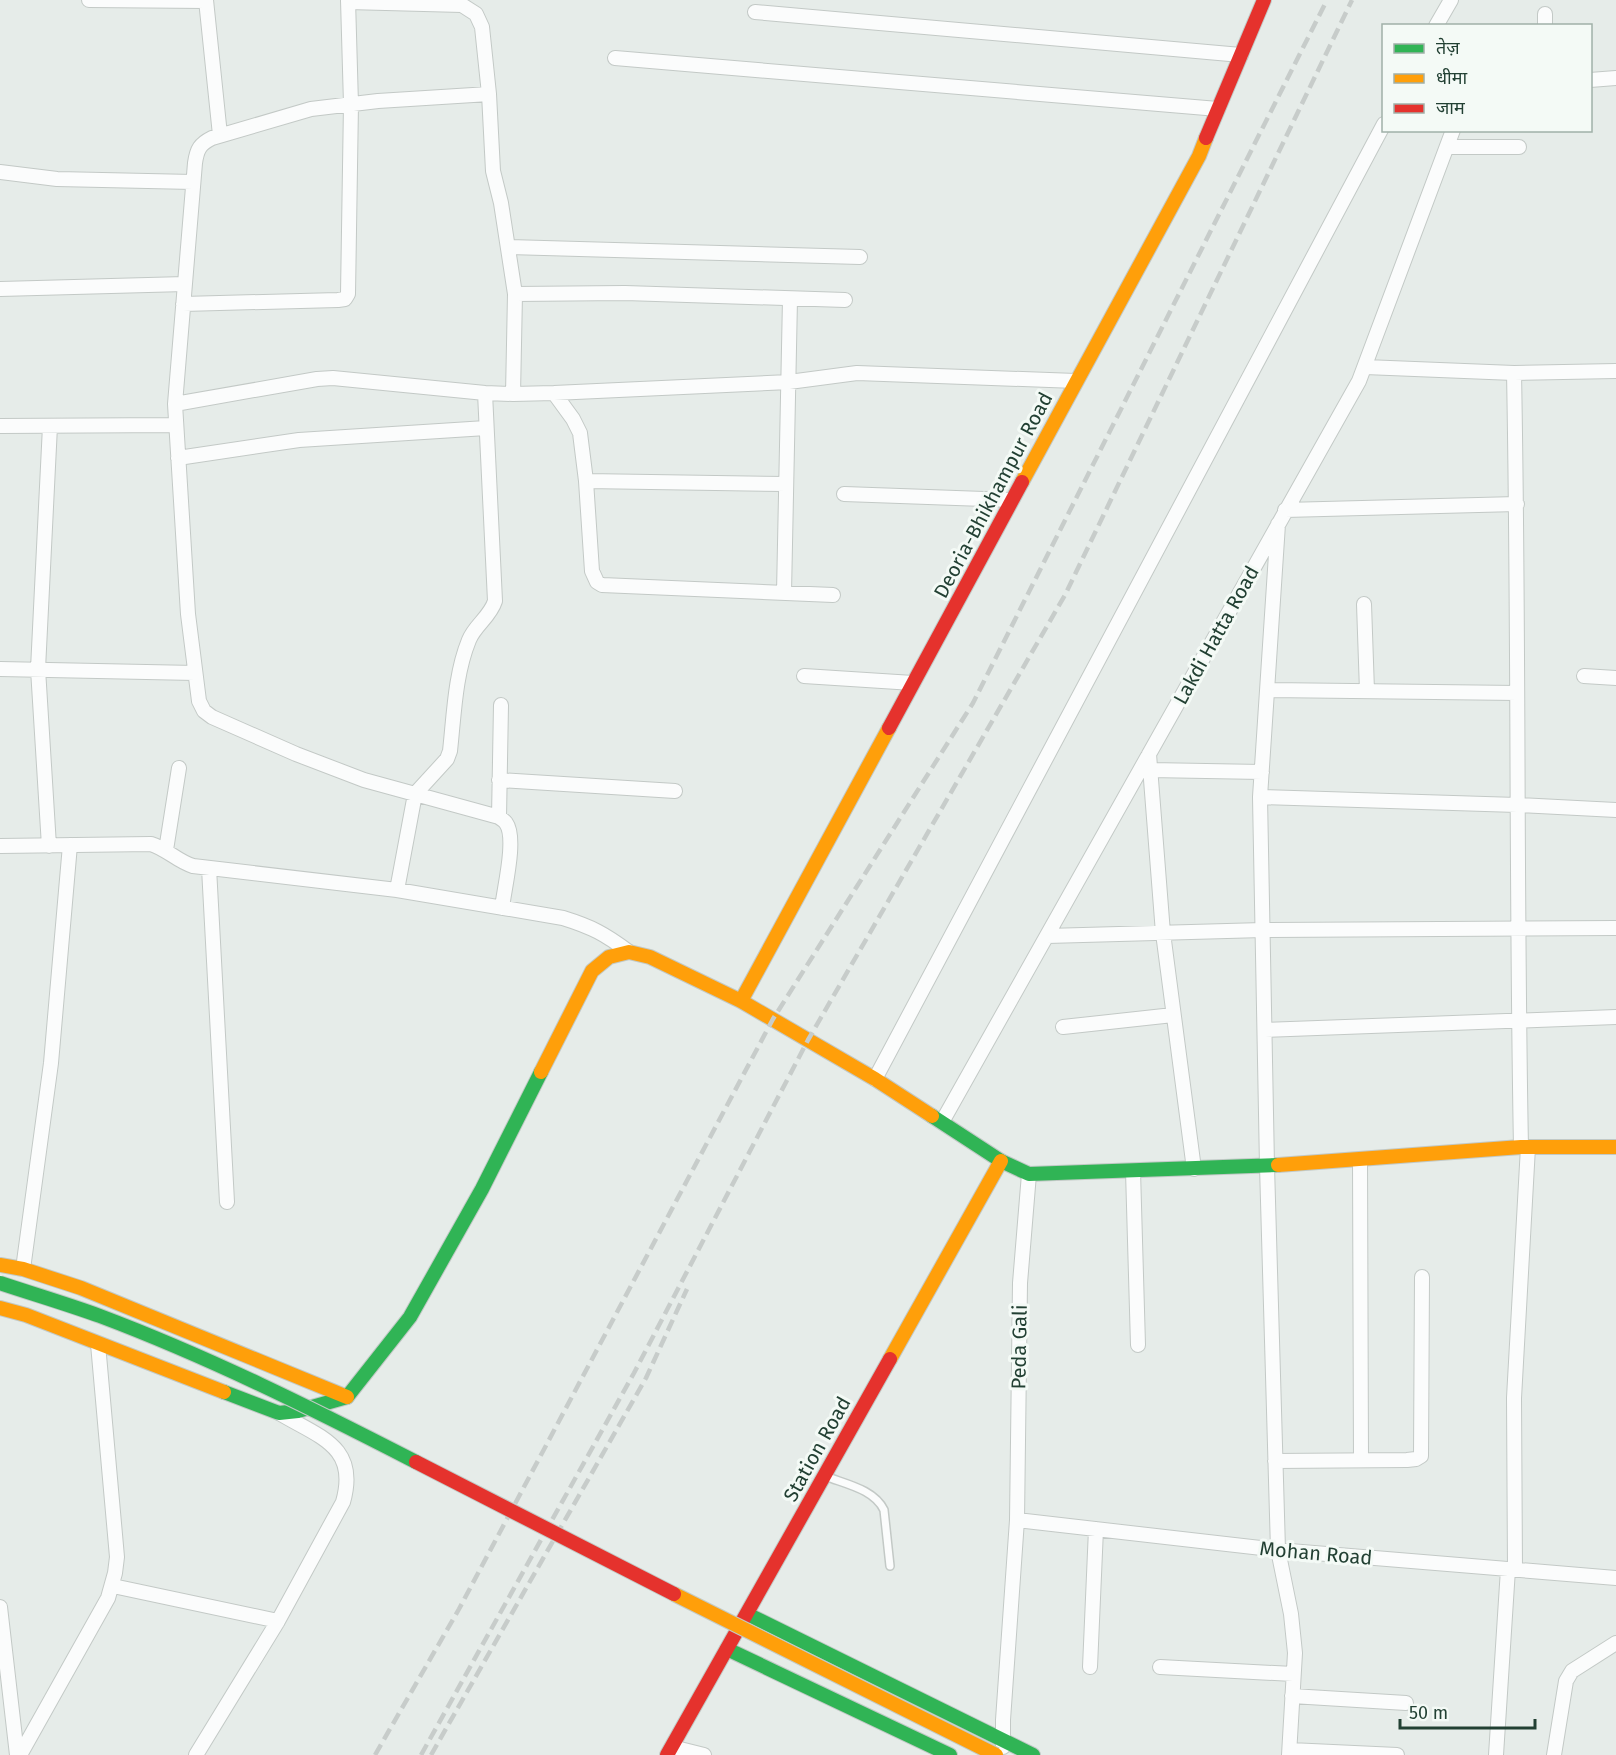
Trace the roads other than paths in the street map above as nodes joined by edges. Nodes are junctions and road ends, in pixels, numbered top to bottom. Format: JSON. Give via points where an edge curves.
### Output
{"nodes":[{"id":1,"x":89,"y":0,"type":"edge"},
{"id":2,"x":206,"y":0,"type":"edge"},
{"id":3,"x":1264,"y":0,"type":"edge"},
{"id":4,"x":1450,"y":0,"type":"edge"},
{"id":5,"x":348,"y":1,"type":"edge"},
{"id":6,"x":755,"y":12,"type":"dead end"},
{"id":7,"x":1437,"y":24,"type":"edge"},
{"id":8,"x":1241,"y":55,"type":"junction"},
{"id":9,"x":615,"y":57,"type":"dead end"},
{"id":10,"x":1616,"y":78,"type":"edge"},
{"id":11,"x":1592,"y":80,"type":"edge"},
{"id":12,"x":489,"y":94,"type":"junction"},
{"id":13,"x":351,"y":104,"type":"junction"},
{"id":14,"x":1218,"y":109,"type":"junction"},
{"id":15,"x":1382,"y":126,"type":"edge"},
{"id":16,"x":1452,"y":132,"type":"edge"},
{"id":17,"x":220,"y":135,"type":"junction"},
{"id":18,"x":1447,"y":147,"type":"junction"},
{"id":19,"x":1519,"y":147,"type":"dead end"},
{"id":20,"x":0,"y":172,"type":"edge"},
{"id":21,"x":193,"y":182,"type":"junction"},
{"id":22,"x":509,"y":247,"type":"junction"},
{"id":23,"x":860,"y":257,"type":"dead end"},
{"id":24,"x":185,"y":284,"type":"junction"},
{"id":25,"x":0,"y":289,"type":"edge"},
{"id":26,"x":515,"y":294,"type":"junction"},
{"id":27,"x":790,"y":299,"type":"junction"},
{"id":28,"x":844,"y":300,"type":"dead end"},
{"id":29,"x":183,"y":304,"type":"junction"},
{"id":30,"x":1365,"y":366,"type":"junction"},
{"id":31,"x":1616,"y":371,"type":"edge"},
{"id":32,"x":1514,"y":373,"type":"junction"},
{"id":33,"x":1076,"y":381,"type":"junction"},
{"id":34,"x":789,"y":382,"type":"junction"},
{"id":35,"x":485,"y":393,"type":"junction"},
{"id":36,"x":513,"y":393,"type":"junction"},
{"id":37,"x":554,"y":393,"type":"junction"},
{"id":38,"x":175,"y":404,"type":"junction"},
{"id":39,"x":0,"y":426,"type":"edge"},
{"id":40,"x":50,"y":426,"type":"junction"},
{"id":41,"x":176,"y":426,"type":"junction"},
{"id":42,"x":486,"y":428,"type":"junction"},
{"id":43,"x":178,"y":458,"type":"junction"},
{"id":44,"x":586,"y":481,"type":"junction"},
{"id":45,"x":786,"y":484,"type":"junction"},
{"id":46,"x":844,"y":494,"type":"dead end"},
{"id":47,"x":1012,"y":500,"type":"junction"},
{"id":48,"x":1517,"y":504,"type":"junction"},
{"id":49,"x":1286,"y":510,"type":"junction"},
{"id":50,"x":1278,"y":524,"type":"junction"},
{"id":51,"x":784,"y":593,"type":"junction"},
{"id":52,"x":834,"y":595,"type":"dead end"},
{"id":53,"x":1364,"y":604,"type":"dead end"},
{"id":54,"x":0,"y":669,"type":"edge"},
{"id":55,"x":38,"y":669,"type":"junction"},
{"id":56,"x":195,"y":672,"type":"junction"},
{"id":57,"x":804,"y":676,"type":"dead end"},
{"id":58,"x":1584,"y":676,"type":"dead end"},
{"id":59,"x":1616,"y":678,"type":"edge"},
{"id":60,"x":913,"y":683,"type":"junction"},
{"id":61,"x":1267,"y":690,"type":"junction"},
{"id":62,"x":1367,"y":691,"type":"junction"},
{"id":63,"x":1517,"y":693,"type":"junction"},
{"id":64,"x":501,"y":705,"type":"dead end"},
{"id":65,"x":1149,"y":753,"type":"junction"},
{"id":66,"x":179,"y":768,"type":"dead end"},
{"id":67,"x":1150,"y":770,"type":"junction"},
{"id":68,"x":1262,"y":772,"type":"junction"},
{"id":69,"x":500,"y":780,"type":"junction"},
{"id":70,"x":675,"y":791,"type":"dead end"},
{"id":71,"x":415,"y":794,"type":"junction"},
{"id":72,"x":1260,"y":797,"type":"junction"},
{"id":73,"x":1517,"y":805,"type":"junction"},
{"id":74,"x":1616,"y":810,"type":"edge"},
{"id":75,"x":499,"y":817,"type":"junction"},
{"id":76,"x":0,"y":846,"type":"edge"},
{"id":77,"x":49,"y":846,"type":"junction"},
{"id":78,"x":70,"y":846,"type":"junction"},
{"id":79,"x":166,"y":850,"type":"junction"},
{"id":80,"x":208,"y":868,"type":"junction"},
{"id":81,"x":397,"y":890,"type":"junction"},
{"id":82,"x":502,"y":908,"type":"junction"},
{"id":83,"x":1616,"y":928,"type":"edge"},
{"id":84,"x":1518,"y":929,"type":"junction"},
{"id":85,"x":1263,"y":930,"type":"junction"},
{"id":86,"x":1163,"y":933,"type":"junction"},
{"id":87,"x":1047,"y":936,"type":"junction"},
{"id":88,"x":628,"y":952,"type":"junction"},
{"id":89,"x":741,"y":1001,"type":"junction"},
{"id":90,"x":1173,"y":1015,"type":"junction"},
{"id":91,"x":1616,"y":1017,"type":"edge"},
{"id":92,"x":1519,"y":1021,"type":"junction"},
{"id":93,"x":1063,"y":1027,"type":"dead end"},
{"id":94,"x":1265,"y":1030,"type":"junction"},
{"id":95,"x":875,"y":1079,"type":"junction"},
{"id":96,"x":942,"y":1122,"type":"junction"},
{"id":97,"x":1525,"y":1147,"type":"junction"},
{"id":98,"x":1616,"y":1147,"type":"edge"},
{"id":99,"x":1360,"y":1159,"type":"junction"},
{"id":100,"x":1001,"y":1161,"type":"junction"},
{"id":101,"x":1267,"y":1166,"type":"junction"},
{"id":102,"x":1194,"y":1169,"type":"junction"},
{"id":103,"x":1133,"y":1171,"type":"junction"},
{"id":104,"x":1029,"y":1174,"type":"junction"},
{"id":105,"x":227,"y":1202,"type":"dead end"},
{"id":106,"x":0,"y":1265,"type":"edge"},
{"id":107,"x":23,"y":1269,"type":"junction"},
{"id":108,"x":1422,"y":1277,"type":"dead end"},
{"id":109,"x":0,"y":1283,"type":"edge"},
{"id":110,"x":0,"y":1308,"type":"edge"},
{"id":111,"x":98,"y":1344,"type":"junction"},
{"id":112,"x":1138,"y":1345,"type":"dead end"},
{"id":113,"x":347,"y":1397,"type":"junction"},
{"id":114,"x":279,"y":1413,"type":"junction"},
{"id":115,"x":1361,"y":1460,"type":"junction"},
{"id":116,"x":1275,"y":1461,"type":"junction"},
{"id":117,"x":824,"y":1476,"type":"junction"},
{"id":118,"x":1017,"y":1520,"type":"junction"},
{"id":119,"x":1096,"y":1529,"type":"junction"},
{"id":120,"x":1278,"y":1550,"type":"junction"},
{"id":121,"x":890,"y":1566,"type":"dead end"},
{"id":122,"x":1511,"y":1569,"type":"junction"},
{"id":123,"x":1616,"y":1578,"type":"edge"},
{"id":124,"x":113,"y":1586,"type":"junction"},
{"id":125,"x":0,"y":1607,"type":"edge"},
{"id":126,"x":747,"y":1614,"type":"junction"},
{"id":127,"x":278,"y":1621,"type":"junction"},
{"id":128,"x":1616,"y":1643,"type":"edge"},
{"id":129,"x":727,"y":1649,"type":"junction"},
{"id":130,"x":1160,"y":1666,"type":"dead end"},
{"id":131,"x":1090,"y":1668,"type":"dead end"},
{"id":132,"x":1293,"y":1674,"type":"junction"},
{"id":133,"x":1292,"y":1696,"type":"junction"},
{"id":134,"x":1406,"y":1703,"type":"dead end"},
{"id":135,"x":1003,"y":1740,"type":"junction"},
{"id":136,"x":670,"y":1751,"type":"edge"},
{"id":137,"x":1289,"y":1752,"type":"edge"},
{"id":138,"x":19,"y":1755,"type":"edge"},
{"id":139,"x":196,"y":1755,"type":"edge"},
{"id":140,"x":704,"y":1755,"type":"edge"},
{"id":141,"x":950,"y":1755,"type":"edge"},
{"id":142,"x":996,"y":1755,"type":"edge"},
{"id":143,"x":1003,"y":1755,"type":"edge"},
{"id":144,"x":1033,"y":1755,"type":"edge"},
{"id":145,"x":1397,"y":1755,"type":"edge"},
{"id":146,"x":1496,"y":1755,"type":"edge"},
{"id":147,"x":1554,"y":1755,"type":"edge"}],
"edges":[{"from":1,"to":2,"type":"street"},
{"from":2,"to":17,"type":"street"},
{"from":3,"to":8,"type":"main road","name":"Deoria-Bhikhampur Road"},
{"from":4,"to":7,"type":"street"},
{"from":5,"to":12,"type":"street","via":[[462,5],[476,14],[482,27]]},
{"from":5,"to":13,"type":"street"},
{"from":6,"to":8,"type":"street"},
{"from":8,"to":14,"type":"main road","name":"Deoria-Bhikhampur Road"},
{"from":9,"to":14,"type":"street"},
{"from":10,"to":11,"type":"street"},
{"from":12,"to":13,"type":"street"},
{"from":12,"to":22,"type":"street","via":[[493,171]]},
{"from":13,"to":17,"type":"street","via":[[311,109]]},
{"from":13,"to":29,"type":"street","via":[[345,299]]},
{"from":14,"to":33,"type":"main road","name":"Deoria-Bhikhampur Road","via":[[1198,156]]},
{"from":15,"to":95,"type":"street"},
{"from":16,"to":18,"type":"street","name":"Lakdi Hatta Road"},
{"from":17,"to":21,"type":"street","via":[[201,144],[196,152]]},
{"from":18,"to":19,"type":"street"},
{"from":18,"to":30,"type":"street","name":"Lakdi Hatta Road"},
{"from":20,"to":21,"type":"street","via":[[57,179]]},
{"from":21,"to":24,"type":"street"},
{"from":22,"to":23,"type":"street"},
{"from":22,"to":26,"type":"street"},
{"from":24,"to":25,"type":"street"},
{"from":24,"to":29,"type":"street"},
{"from":26,"to":27,"type":"street"},
{"from":26,"to":36,"type":"street"},
{"from":27,"to":28,"type":"street"},
{"from":27,"to":34,"type":"street"},
{"from":29,"to":38,"type":"street"},
{"from":30,"to":32,"type":"street"},
{"from":30,"to":49,"type":"street","name":"Lakdi Hatta Road"},
{"from":31,"to":32,"type":"street"},
{"from":32,"to":48,"type":"street"},
{"from":33,"to":34,"type":"street","via":[[857,373]]},
{"from":33,"to":47,"type":"main road","name":"Deoria-Bhikhampur Road"},
{"from":34,"to":37,"type":"street"},
{"from":34,"to":45,"type":"street"},
{"from":35,"to":36,"type":"street"},
{"from":35,"to":38,"type":"street","via":[[333,378]]},
{"from":35,"to":42,"type":"street"},
{"from":36,"to":37,"type":"street"},
{"from":37,"to":44,"type":"street","via":[[580,433]]},
{"from":38,"to":41,"type":"street"},
{"from":39,"to":40,"type":"street"},
{"from":40,"to":41,"type":"street"},
{"from":40,"to":55,"type":"street"},
{"from":41,"to":43,"type":"street"},
{"from":42,"to":43,"type":"street","via":[[298,440]]},
{"from":42,"to":71,"type":"street","via":[[495,601],[492,611],[470,636],[466,649],[447,759]]},
{"from":43,"to":56,"type":"street"},
{"from":44,"to":45,"type":"street"},
{"from":44,"to":51,"type":"street","via":[[592,571],[602,585]]},
{"from":45,"to":51,"type":"street"},
{"from":46,"to":47,"type":"street"},
{"from":47,"to":60,"type":"main road","name":"Deoria-Bhikhampur Road"},
{"from":48,"to":49,"type":"street"},
{"from":48,"to":63,"type":"street"},
{"from":49,"to":50,"type":"street","name":"Lakdi Hatta Road"},
{"from":50,"to":61,"type":"street"},
{"from":50,"to":65,"type":"street","name":"Lakdi Hatta Road"},
{"from":51,"to":52,"type":"street"},
{"from":53,"to":62,"type":"street"},
{"from":54,"to":55,"type":"street"},
{"from":55,"to":56,"type":"street"},
{"from":55,"to":77,"type":"street"},
{"from":56,"to":71,"type":"street","via":[[199,701],[212,717],[364,780]]},
{"from":57,"to":60,"type":"street"},
{"from":58,"to":59,"type":"street"},
{"from":60,"to":89,"type":"main road","name":"Deoria-Bhikhampur Road"},
{"from":61,"to":62,"type":"street"},
{"from":61,"to":68,"type":"street"},
{"from":62,"to":63,"type":"street"},
{"from":63,"to":73,"type":"street"},
{"from":64,"to":69,"type":"street"},
{"from":65,"to":67,"type":"street"},
{"from":65,"to":87,"type":"street","name":"Lakdi Hatta Road"},
{"from":66,"to":79,"type":"street"},
{"from":67,"to":68,"type":"street"},
{"from":67,"to":86,"type":"street"},
{"from":68,"to":72,"type":"street"},
{"from":69,"to":70,"type":"street"},
{"from":69,"to":75,"type":"street"},
{"from":71,"to":75,"type":"street"},
{"from":71,"to":81,"type":"street"},
{"from":72,"to":73,"type":"street"},
{"from":72,"to":85,"type":"street"},
{"from":73,"to":74,"type":"street"},
{"from":73,"to":84,"type":"street"},
{"from":75,"to":82,"type":"street","via":[[510,832]]},
{"from":76,"to":77,"type":"street"},
{"from":77,"to":78,"type":"street"},
{"from":78,"to":79,"type":"street","via":[[151,844]]},
{"from":78,"to":107,"type":"street","via":[[51,1063]]},
{"from":79,"to":80,"type":"street","via":[[181,862]]},
{"from":80,"to":81,"type":"street"},
{"from":80,"to":105,"type":"street"},
{"from":81,"to":82,"type":"street"},
{"from":82,"to":88,"type":"street","via":[[587,925]]},
{"from":83,"to":84,"type":"street"},
{"from":84,"to":85,"type":"street"},
{"from":84,"to":92,"type":"street"},
{"from":85,"to":86,"type":"street"},
{"from":85,"to":94,"type":"street"},
{"from":86,"to":87,"type":"street"},
{"from":86,"to":90,"type":"street"},
{"from":87,"to":96,"type":"street","name":"Lakdi Hatta Road"},
{"from":88,"to":89,"type":"main road","via":[[650,957]]},
{"from":88,"to":113,"type":"main road","via":[[609,957],[592,971],[482,1189],[410,1317]]},
{"from":89,"to":95,"type":"main road"},
{"from":90,"to":93,"type":"street"},
{"from":90,"to":102,"type":"street"},
{"from":91,"to":92,"type":"street"},
{"from":92,"to":94,"type":"street"},
{"from":92,"to":97,"type":"street"},
{"from":94,"to":101,"type":"street"},
{"from":95,"to":96,"type":"main road"},
{"from":96,"to":100,"type":"main road"},
{"from":97,"to":98,"type":"main road"},
{"from":97,"to":99,"type":"main road"},
{"from":97,"to":122,"type":"street"},
{"from":99,"to":101,"type":"main road"},
{"from":99,"to":115,"type":"street"},
{"from":100,"to":104,"type":"main road"},
{"from":100,"to":117,"type":"main road","name":"Station Road"},
{"from":101,"to":102,"type":"main road"},
{"from":101,"to":116,"type":"street"},
{"from":102,"to":103,"type":"main road"},
{"from":103,"to":104,"type":"main road"},
{"from":103,"to":112,"type":"street"},
{"from":104,"to":118,"type":"street","name":"Peda Gali","via":[[1020,1283]]},
{"from":106,"to":107,"type":"main road"},
{"from":107,"to":113,"type":"main road","via":[[114,1301]]},
{"from":108,"to":115,"type":"street","via":[[1421,1456],[1407,1460]]},
{"from":109,"to":142,"type":"main road","bridge":true,"via":[[100,1316],[333,1419]]},
{"from":110,"to":111,"type":"main road"},
{"from":111,"to":114,"type":"main road"},
{"from":111,"to":124,"type":"street","via":[[117,1557]]},
{"from":113,"to":114,"type":"main road"},
{"from":114,"to":127,"type":"street","via":[[335,1446],[344,1458],[348,1486],[344,1502]]},
{"from":115,"to":116,"type":"street"},
{"from":116,"to":120,"type":"street"},
{"from":117,"to":121,"type":"lane","via":[[880,1502]]},
{"from":117,"to":126,"type":"main road","name":"Station Road"},
{"from":118,"to":119,"type":"street","name":"Mohan Road"},
{"from":118,"to":135,"type":"street","name":"Peda Gali"},
{"from":119,"to":120,"type":"street","name":"Mohan Road"},
{"from":119,"to":131,"type":"street"},
{"from":120,"to":122,"type":"street","name":"Mohan Road"},
{"from":120,"to":132,"type":"street","via":[[1292,1614]]},
{"from":122,"to":123,"type":"street","name":"Mohan Road"},
{"from":122,"to":146,"type":"street"},
{"from":124,"to":127,"type":"street"},
{"from":124,"to":138,"type":"street"},
{"from":125,"to":138,"type":"street"},
{"from":126,"to":129,"type":"main road","name":"Station Road"},
{"from":126,"to":135,"type":"main road"},
{"from":127,"to":139,"type":"street"},
{"from":128,"to":147,"type":"street","via":[[1572,1671],[1566,1681]]},
{"from":129,"to":136,"type":"main road","name":"Station Road"},
{"from":129,"to":141,"type":"main road"},
{"from":130,"to":132,"type":"street"},
{"from":132,"to":133,"type":"street"},
{"from":133,"to":134,"type":"street"},
{"from":133,"to":137,"type":"street"},
{"from":135,"to":143,"type":"street","name":"Peda Gali"},
{"from":135,"to":144,"type":"main road"},
{"from":136,"to":140,"type":"street"},
{"from":137,"to":145,"type":"street"}]}
